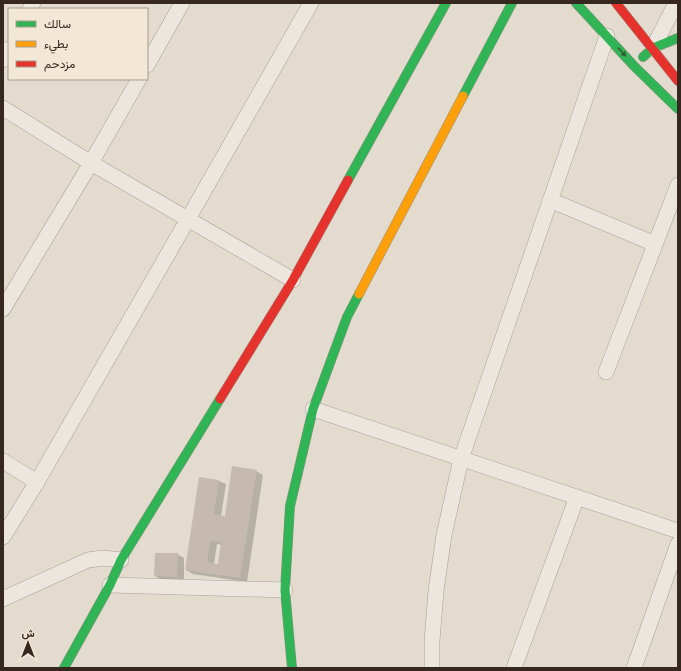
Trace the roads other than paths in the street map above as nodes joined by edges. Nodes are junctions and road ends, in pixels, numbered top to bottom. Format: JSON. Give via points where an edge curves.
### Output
{"nodes":[{"id":1,"x":182,"y":3,"type":"edge"},
{"id":2,"x":311,"y":3,"type":"edge"},
{"id":3,"x":446,"y":3,"type":"edge"},
{"id":4,"x":512,"y":3,"type":"edge"},
{"id":5,"x":576,"y":3,"type":"edge"},
{"id":6,"x":616,"y":3,"type":"edge"},
{"id":7,"x":676,"y":3,"type":"edge"},
{"id":8,"x":607,"y":36,"type":"junction"},
{"id":9,"x":678,"y":38,"type":"edge"},
{"id":10,"x":653,"y":48,"type":"junction"},
{"id":11,"x":8,"y":51,"type":"edge"},
{"id":12,"x":3,"y":60,"type":"edge"},
{"id":13,"x":148,"y":63,"type":"edge"},
{"id":14,"x":634,"y":66,"type":"junction"},
{"id":15,"x":138,"y":80,"type":"edge"},
{"id":16,"x":678,"y":81,"type":"edge"},
{"id":17,"x":3,"y":108,"type":"edge"},
{"id":18,"x":678,"y":109,"type":"edge"},
{"id":19,"x":91,"y":163,"type":"junction"},
{"id":20,"x":678,"y":185,"type":"edge"},
{"id":21,"x":550,"y":200,"type":"junction"},
{"id":22,"x":188,"y":219,"type":"junction"},
{"id":23,"x":655,"y":244,"type":"junction"},
{"id":24,"x":293,"y":280,"type":"junction"},
{"id":25,"x":3,"y":309,"type":"edge"},
{"id":26,"x":606,"y":372,"type":"dead end"},
{"id":27,"x":313,"y":409,"type":"junction"},
{"id":28,"x":461,"y":459,"type":"junction"},
{"id":29,"x":3,"y":461,"type":"edge"},
{"id":30,"x":37,"y":482,"type":"junction"},
{"id":31,"x":577,"y":497,"type":"junction"},
{"id":32,"x":678,"y":531,"type":"edge"},
{"id":33,"x":3,"y":537,"type":"edge"},
{"id":34,"x":678,"y":544,"type":"edge"},
{"id":35,"x":121,"y":560,"type":"junction"},
{"id":36,"x":110,"y":585,"type":"junction"},
{"id":37,"x":285,"y":590,"type":"junction"},
{"id":38,"x":3,"y":599,"type":"edge"},
{"id":39,"x":64,"y":668,"type":"edge"},
{"id":40,"x":292,"y":668,"type":"edge"},
{"id":41,"x":432,"y":668,"type":"edge"},
{"id":42,"x":514,"y":668,"type":"edge"},
{"id":43,"x":634,"y":668,"type":"edge"}],
"edges":[{"from":1,"to":13,"type":"street"},
{"from":2,"to":22,"type":"street"},
{"from":3,"to":24,"type":"street"},
{"from":4,"to":27,"type":"street","via":[[347,317]]},
{"from":5,"to":8,"type":"street"},
{"from":6,"to":10,"type":"street"},
{"from":7,"to":10,"type":"street"},
{"from":8,"to":14,"type":"street","one_way":true},
{"from":8,"to":21,"type":"street"},
{"from":9,"to":10,"type":"street"},
{"from":10,"to":14,"type":"street"},
{"from":10,"to":16,"type":"street"},
{"from":11,"to":12,"type":"street"},
{"from":14,"to":18,"type":"street"},
{"from":15,"to":19,"type":"street"},
{"from":17,"to":19,"type":"street"},
{"from":19,"to":22,"type":"street"},
{"from":19,"to":25,"type":"street"},
{"from":20,"to":23,"type":"street"},
{"from":21,"to":23,"type":"street"},
{"from":21,"to":28,"type":"street"},
{"from":22,"to":24,"type":"street"},
{"from":22,"to":30,"type":"street"},
{"from":23,"to":26,"type":"street"},
{"from":24,"to":35,"type":"street"},
{"from":27,"to":28,"type":"street"},
{"from":27,"to":37,"type":"street","via":[[290,506]]},
{"from":28,"to":31,"type":"street"},
{"from":28,"to":41,"type":"street","via":[[444,535],[436,591]]},
{"from":29,"to":30,"type":"street"},
{"from":30,"to":33,"type":"street"},
{"from":31,"to":32,"type":"street"},
{"from":31,"to":42,"type":"street"},
{"from":34,"to":43,"type":"street"},
{"from":35,"to":36,"type":"street"},
{"from":35,"to":38,"type":"street","via":[[88,560]]},
{"from":36,"to":37,"type":"street"},
{"from":36,"to":39,"type":"street"},
{"from":37,"to":40,"type":"street"}]}
